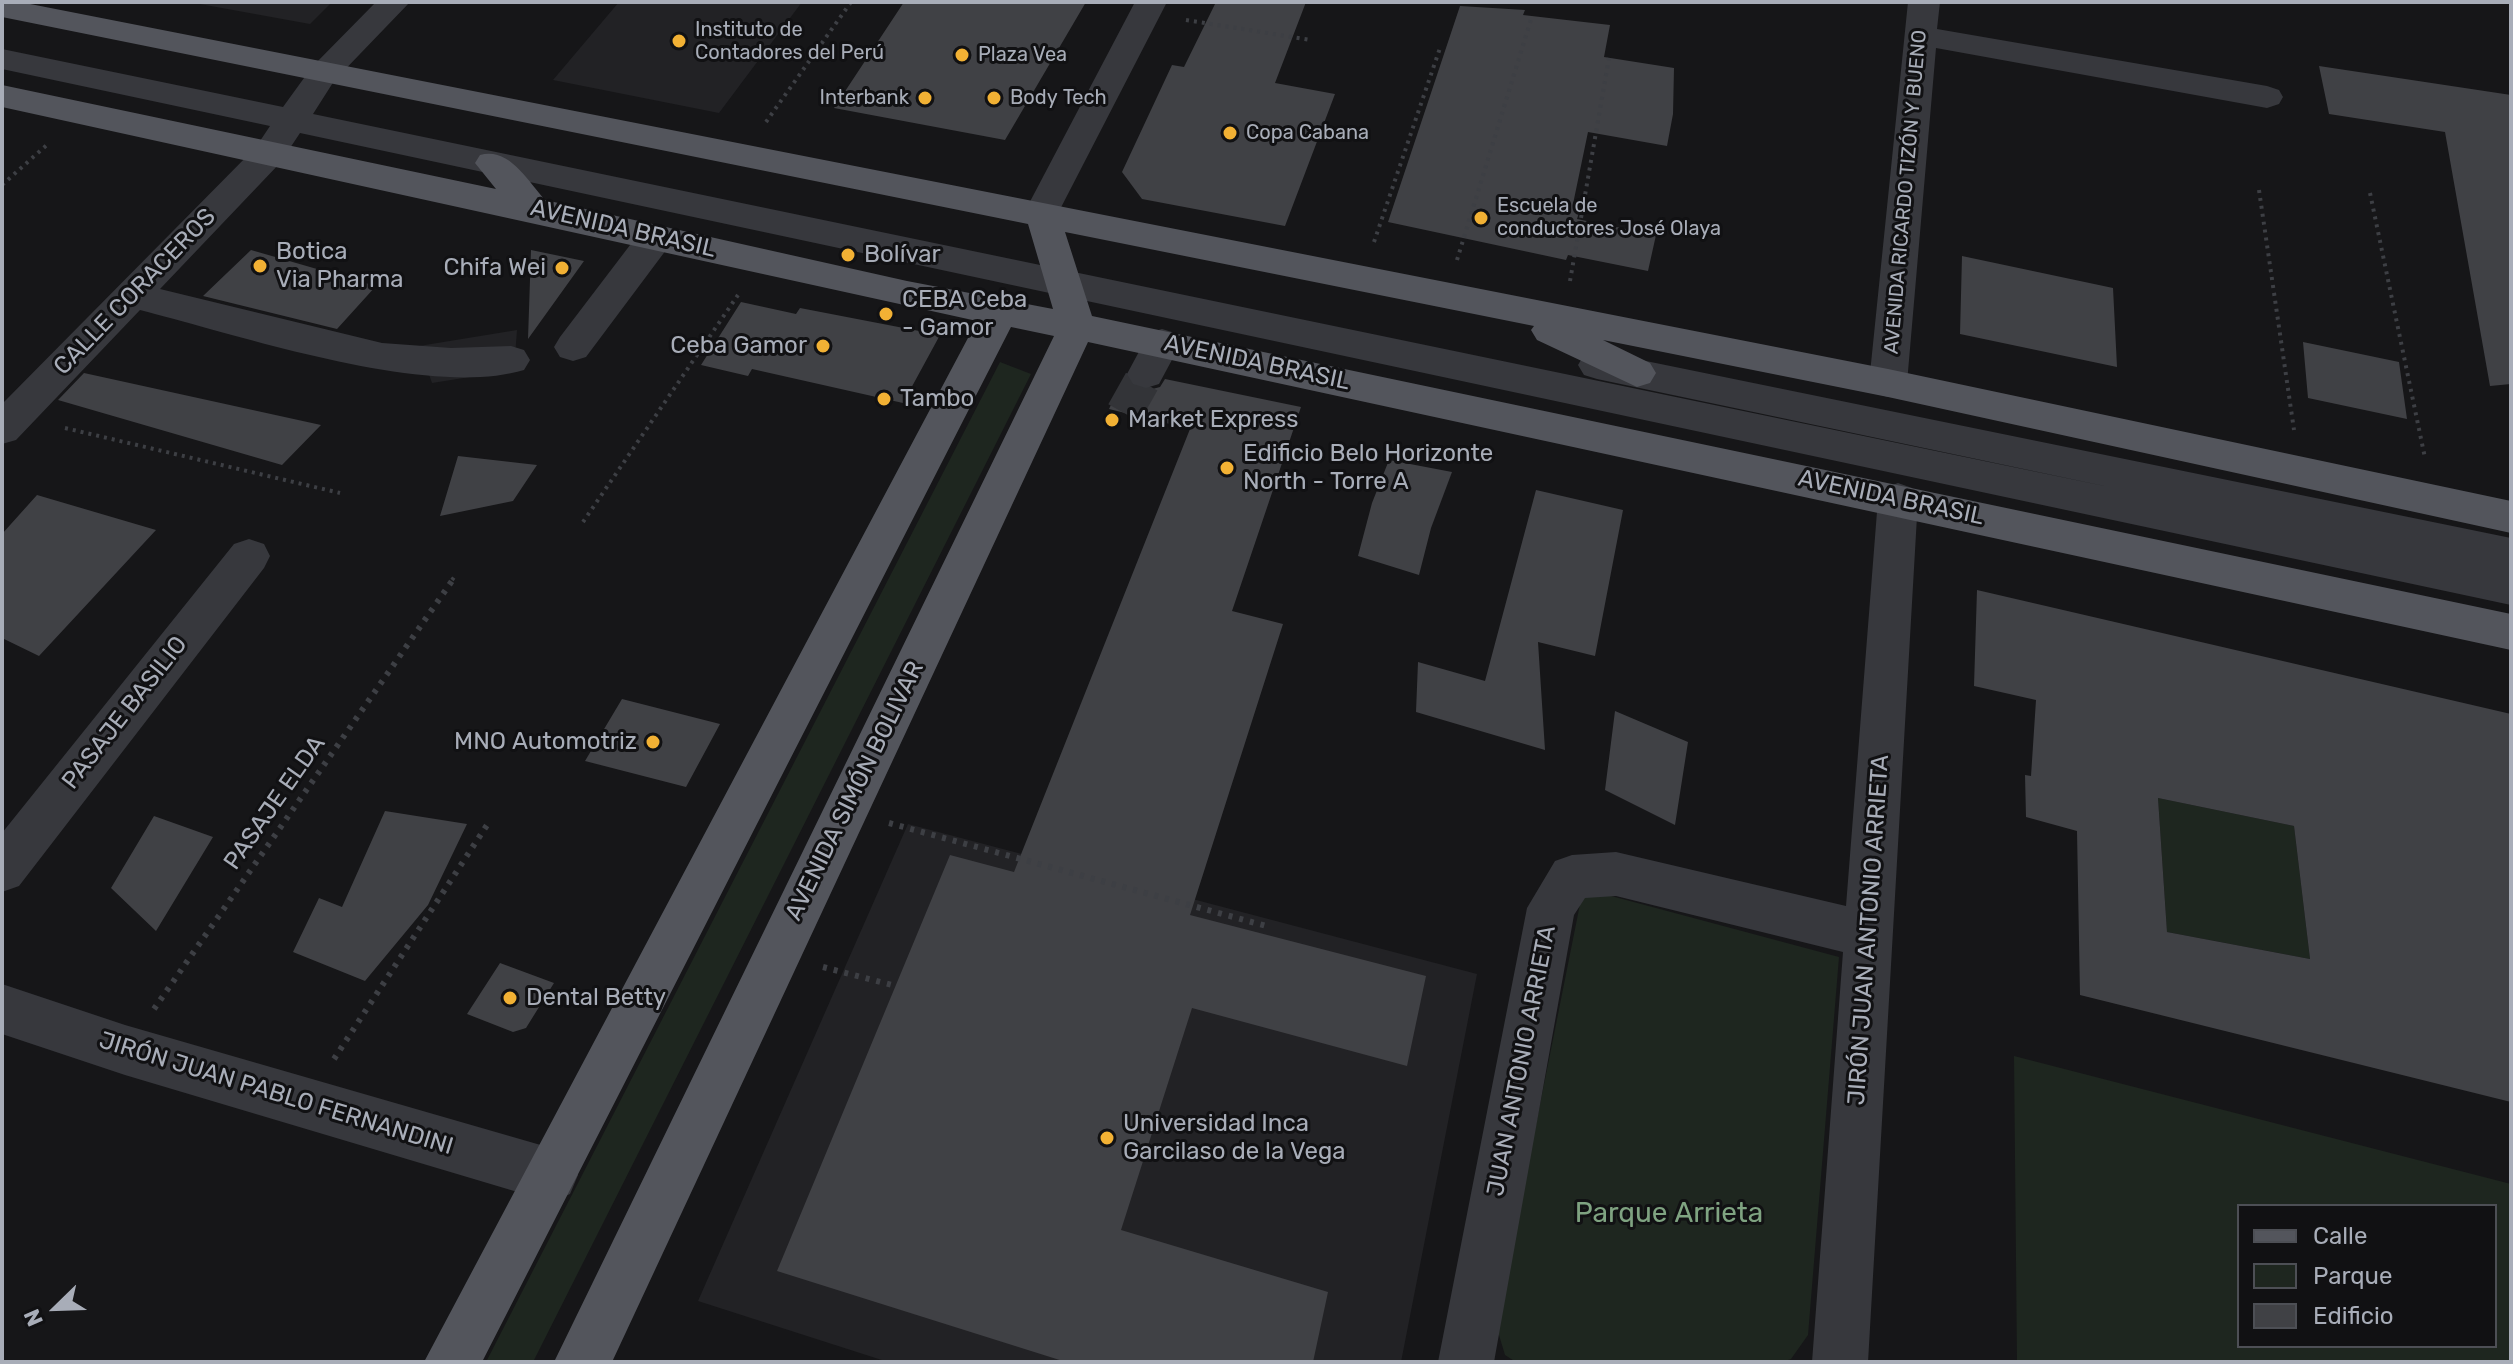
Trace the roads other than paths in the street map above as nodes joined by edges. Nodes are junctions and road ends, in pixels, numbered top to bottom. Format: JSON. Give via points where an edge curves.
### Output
{"nodes":[{"id":1,"x":394,"y":2,"type":"edge"},
{"id":2,"x":2,"y":8,"type":"edge"},
{"id":3,"x":1147,"y":8,"type":"edge"},
{"id":4,"x":1919,"y":11,"type":"edge"},
{"id":5,"x":2,"y":33,"type":"edge"},
{"id":6,"x":2,"y":59,"type":"edge"},
{"id":7,"x":2,"y":96,"type":"edge"},
{"id":8,"x":307,"y":97,"type":"junction"},
{"id":9,"x":2267,"y":97,"type":"dead end"},
{"id":10,"x":268,"y":155,"type":"junction"},
{"id":11,"x":492,"y":163,"type":"junction"},
{"id":12,"x":533,"y":209,"type":"junction"},
{"id":13,"x":1042,"y":213,"type":"junction"},
{"id":14,"x":656,"y":237,"type":"junction"},
{"id":15,"x":1064,"y":288,"type":"junction"},
{"id":16,"x":132,"y":295,"type":"junction"},
{"id":17,"x":1498,"y":304,"type":"junction"},
{"id":18,"x":1000,"y":312,"type":"junction"},
{"id":19,"x":573,"y":347,"type":"dead end"},
{"id":20,"x":511,"y":360,"type":"dead end"},
{"id":21,"x":1637,"y":373,"type":"junction"},
{"id":22,"x":1888,"y":383,"type":"junction"},
{"id":23,"x":8,"y":422,"type":"edge"},
{"id":24,"x":1898,"y":499,"type":"junction"},
{"id":25,"x":2511,"y":517,"type":"edge"},
{"id":26,"x":2511,"y":555,"type":"edge"},
{"id":27,"x":249,"y":556,"type":"dead end"},
{"id":28,"x":2511,"y":588,"type":"edge"},
{"id":29,"x":2511,"y":632,"type":"edge"},
{"id":30,"x":2,"y":870,"type":"edge"},
{"id":31,"x":1869,"y":935,"type":"junction"},
{"id":32,"x":2,"y":1009,"type":"edge"},
{"id":33,"x":551,"y":1175,"type":"junction"},
{"id":34,"x":452,"y":1362,"type":"edge"},
{"id":35,"x":582,"y":1362,"type":"edge"},
{"id":36,"x":1466,"y":1362,"type":"edge"},
{"id":37,"x":1840,"y":1362,"type":"edge"}],
"edges":[{"from":1,"to":8,"type":"street","name":"CALLE CORACEROS"},
{"from":2,"to":8,"type":"main road","name":"AVENIDA BRASIL"},
{"from":3,"to":13,"type":"street"},
{"from":4,"to":9,"type":"street"},
{"from":4,"to":22,"type":"street","name":"AVENIDA RICARDO TIZÓN Y BUENO"},
{"from":5,"to":8,"type":"street","name":"AVENIDA BRASIL"},
{"from":6,"to":8,"type":"street","name":"AVENIDA BRASIL"},
{"from":7,"to":10,"type":"main road","name":"AVENIDA BRASIL"},
{"from":8,"to":10,"type":"street","name":"CALLE CORACEROS"},
{"from":8,"to":11,"type":"street","name":"AVENIDA BRASIL"},
{"from":8,"to":13,"type":"main road","name":"AVENIDA BRASIL","via":[[743,155]]},
{"from":8,"to":15,"type":"street","name":"AVENIDA BRASIL"},
{"from":10,"to":12,"type":"main road","name":"AVENIDA BRASIL"},
{"from":10,"to":16,"type":"street","name":"CALLE CORACEROS"},
{"from":11,"to":12,"type":"main road"},
{"from":11,"to":15,"type":"street","name":"AVENIDA BRASIL"},
{"from":12,"to":14,"type":"main road","name":"AVENIDA BRASIL"},
{"from":13,"to":15,"type":"main road"},
{"from":13,"to":17,"type":"main road","name":"AVENIDA BRASIL"},
{"from":14,"to":18,"type":"main road","name":"AVENIDA BRASIL"},
{"from":14,"to":19,"type":"street"},
{"from":15,"to":18,"type":"main road","name":"AVENIDA BRASIL"},
{"from":15,"to":21,"type":"street","name":"AVENIDA BRASIL"},
{"from":15,"to":24,"type":"main road","name":"AVENIDA BRASIL","via":[[1154,358]]},
{"from":15,"to":28,"type":"street","name":"AVENIDA BRASIL"},
{"from":15,"to":35,"type":"main road","name":"AVENIDA SIMÓN BOLIVAR","via":[[845,811]]},
{"from":16,"to":20,"type":"street","via":[[382,357]]},
{"from":16,"to":23,"type":"street","name":"CALLE CORACEROS"},
{"from":17,"to":21,"type":"main road"},
{"from":17,"to":22,"type":"main road","name":"AVENIDA BRASIL"},
{"from":18,"to":33,"type":"main road"},
{"from":21,"to":26,"type":"street","name":"AVENIDA BRASIL"},
{"from":22,"to":25,"type":"main road","name":"AVENIDA BRASIL"},
{"from":24,"to":29,"type":"main road","name":"AVENIDA BRASIL"},
{"from":24,"to":31,"type":"street","name":"JIRÓN JUAN ANTONIO ARRIETA"},
{"from":27,"to":30,"type":"street","name":"PASAJE BASILIO"},
{"from":31,"to":36,"type":"street","name":"JUAN ANTONIO ARRIETA","via":[[1616,874],[1572,877],[1551,908]]},
{"from":31,"to":37,"type":"street","name":"JIRÓN JUAN ANTONIO ARRIETA"},
{"from":32,"to":33,"type":"street","name":"JIRÓN JUAN PABLO FERNANDINI"},
{"from":33,"to":34,"type":"main road"}]}
